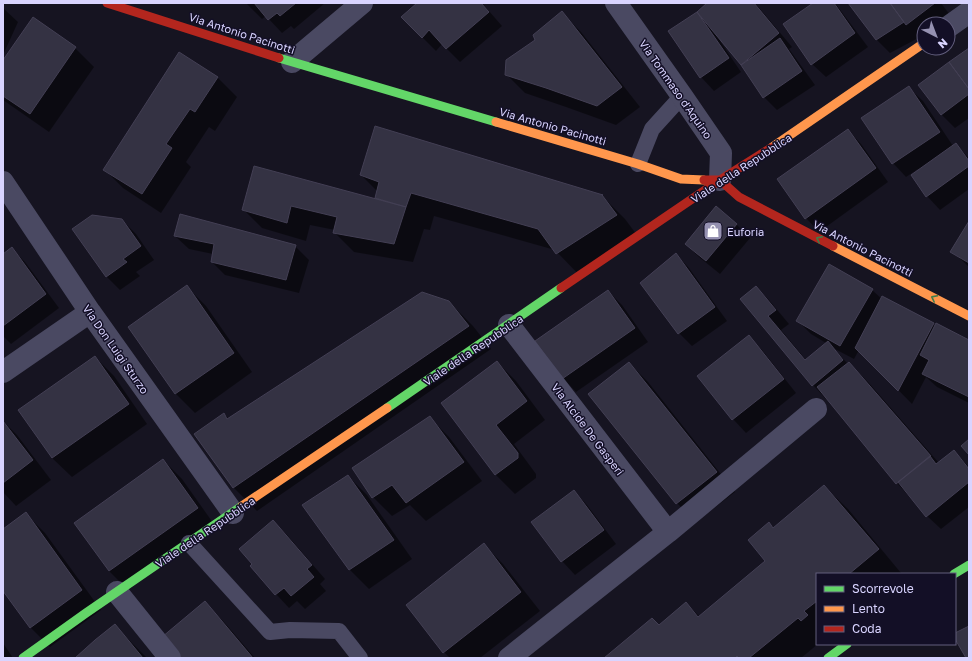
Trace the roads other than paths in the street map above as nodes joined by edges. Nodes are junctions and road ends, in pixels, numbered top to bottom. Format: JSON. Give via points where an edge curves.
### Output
{"nodes":[{"id":1,"x":107,"y":3,"type":"edge"},
{"id":2,"x":362,"y":3,"type":"edge"},
{"id":3,"x":616,"y":3,"type":"edge"},
{"id":4,"x":969,"y":12,"type":"edge"},
{"id":5,"x":956,"y":21,"type":"edge"},
{"id":6,"x":916,"y":49,"type":"edge"},
{"id":7,"x":292,"y":62,"type":"junction"},
{"id":8,"x":682,"y":96,"type":"junction"},
{"id":9,"x":638,"y":164,"type":"junction"},
{"id":10,"x":720,"y":180,"type":"junction"},
{"id":11,"x":3,"y":182,"type":"edge"},
{"id":12,"x":90,"y":312,"type":"junction"},
{"id":13,"x":969,"y":316,"type":"edge"},
{"id":14,"x":510,"y":325,"type":"junction"},
{"id":15,"x":3,"y":372,"type":"edge"},
{"id":16,"x":816,"y":409,"type":"dead end"},
{"id":17,"x":233,"y":513,"type":"junction"},
{"id":18,"x":668,"y":532,"type":"junction"},
{"id":19,"x":189,"y":543,"type":"junction"},
{"id":20,"x":969,"y":565,"type":"edge"},
{"id":21,"x":956,"y":573,"type":"edge"},
{"id":22,"x":117,"y":592,"type":"junction"},
{"id":23,"x":846,"y":645,"type":"edge"},
{"id":24,"x":22,"y":658,"type":"edge"},
{"id":25,"x":170,"y":658,"type":"edge"},
{"id":26,"x":360,"y":658,"type":"edge"},
{"id":27,"x":509,"y":658,"type":"edge"},
{"id":28,"x":828,"y":658,"type":"edge"}],
"edges":[{"from":1,"to":7,"type":"street","name":"Via Antonio Pacinotti"},
{"from":2,"to":7,"type":"street"},
{"from":3,"to":8,"type":"street","name":"Via Tommaso d'Aquino"},
{"from":4,"to":5,"type":"street"},
{"from":6,"to":10,"type":"street","name":"Viale della Repubblica","via":[[766,152]]},
{"from":7,"to":9,"type":"street","name":"Via Antonio Pacinotti"},
{"from":8,"to":9,"type":"lane","via":[[652,129]]},
{"from":8,"to":10,"type":"street","name":"Via Tommaso d'Aquino","via":[[721,153]]},
{"from":9,"to":10,"type":"street","name":"Via Antonio Pacinotti","via":[[681,179]]},
{"from":13,"to":10,"type":"street","name":"Via Antonio Pacinotti","one_way":true,"via":[[739,197]]},
{"from":10,"to":14,"type":"street","name":"Viale della Repubblica"},
{"from":11,"to":12,"type":"street","name":"Via Don Luigi Sturzo"},
{"from":12,"to":15,"type":"street"},
{"from":12,"to":17,"type":"street","name":"Via Don Luigi Sturzo"},
{"from":14,"to":17,"type":"street","name":"Viale della Repubblica"},
{"from":14,"to":18,"type":"street","name":"Via Alcide De Gasperi"},
{"from":16,"to":18,"type":"street"},
{"from":17,"to":19,"type":"street","name":"Viale della Repubblica"},
{"from":18,"to":27,"type":"street"},
{"from":19,"to":22,"type":"street","name":"Viale della Repubblica"},
{"from":19,"to":26,"type":"lane","via":[[270,632],[339,630]]},
{"from":20,"to":21,"type":"street"},
{"from":22,"to":24,"type":"street","name":"Viale della Repubblica"},
{"from":22,"to":25,"type":"street"},
{"from":23,"to":28,"type":"street"}]}
